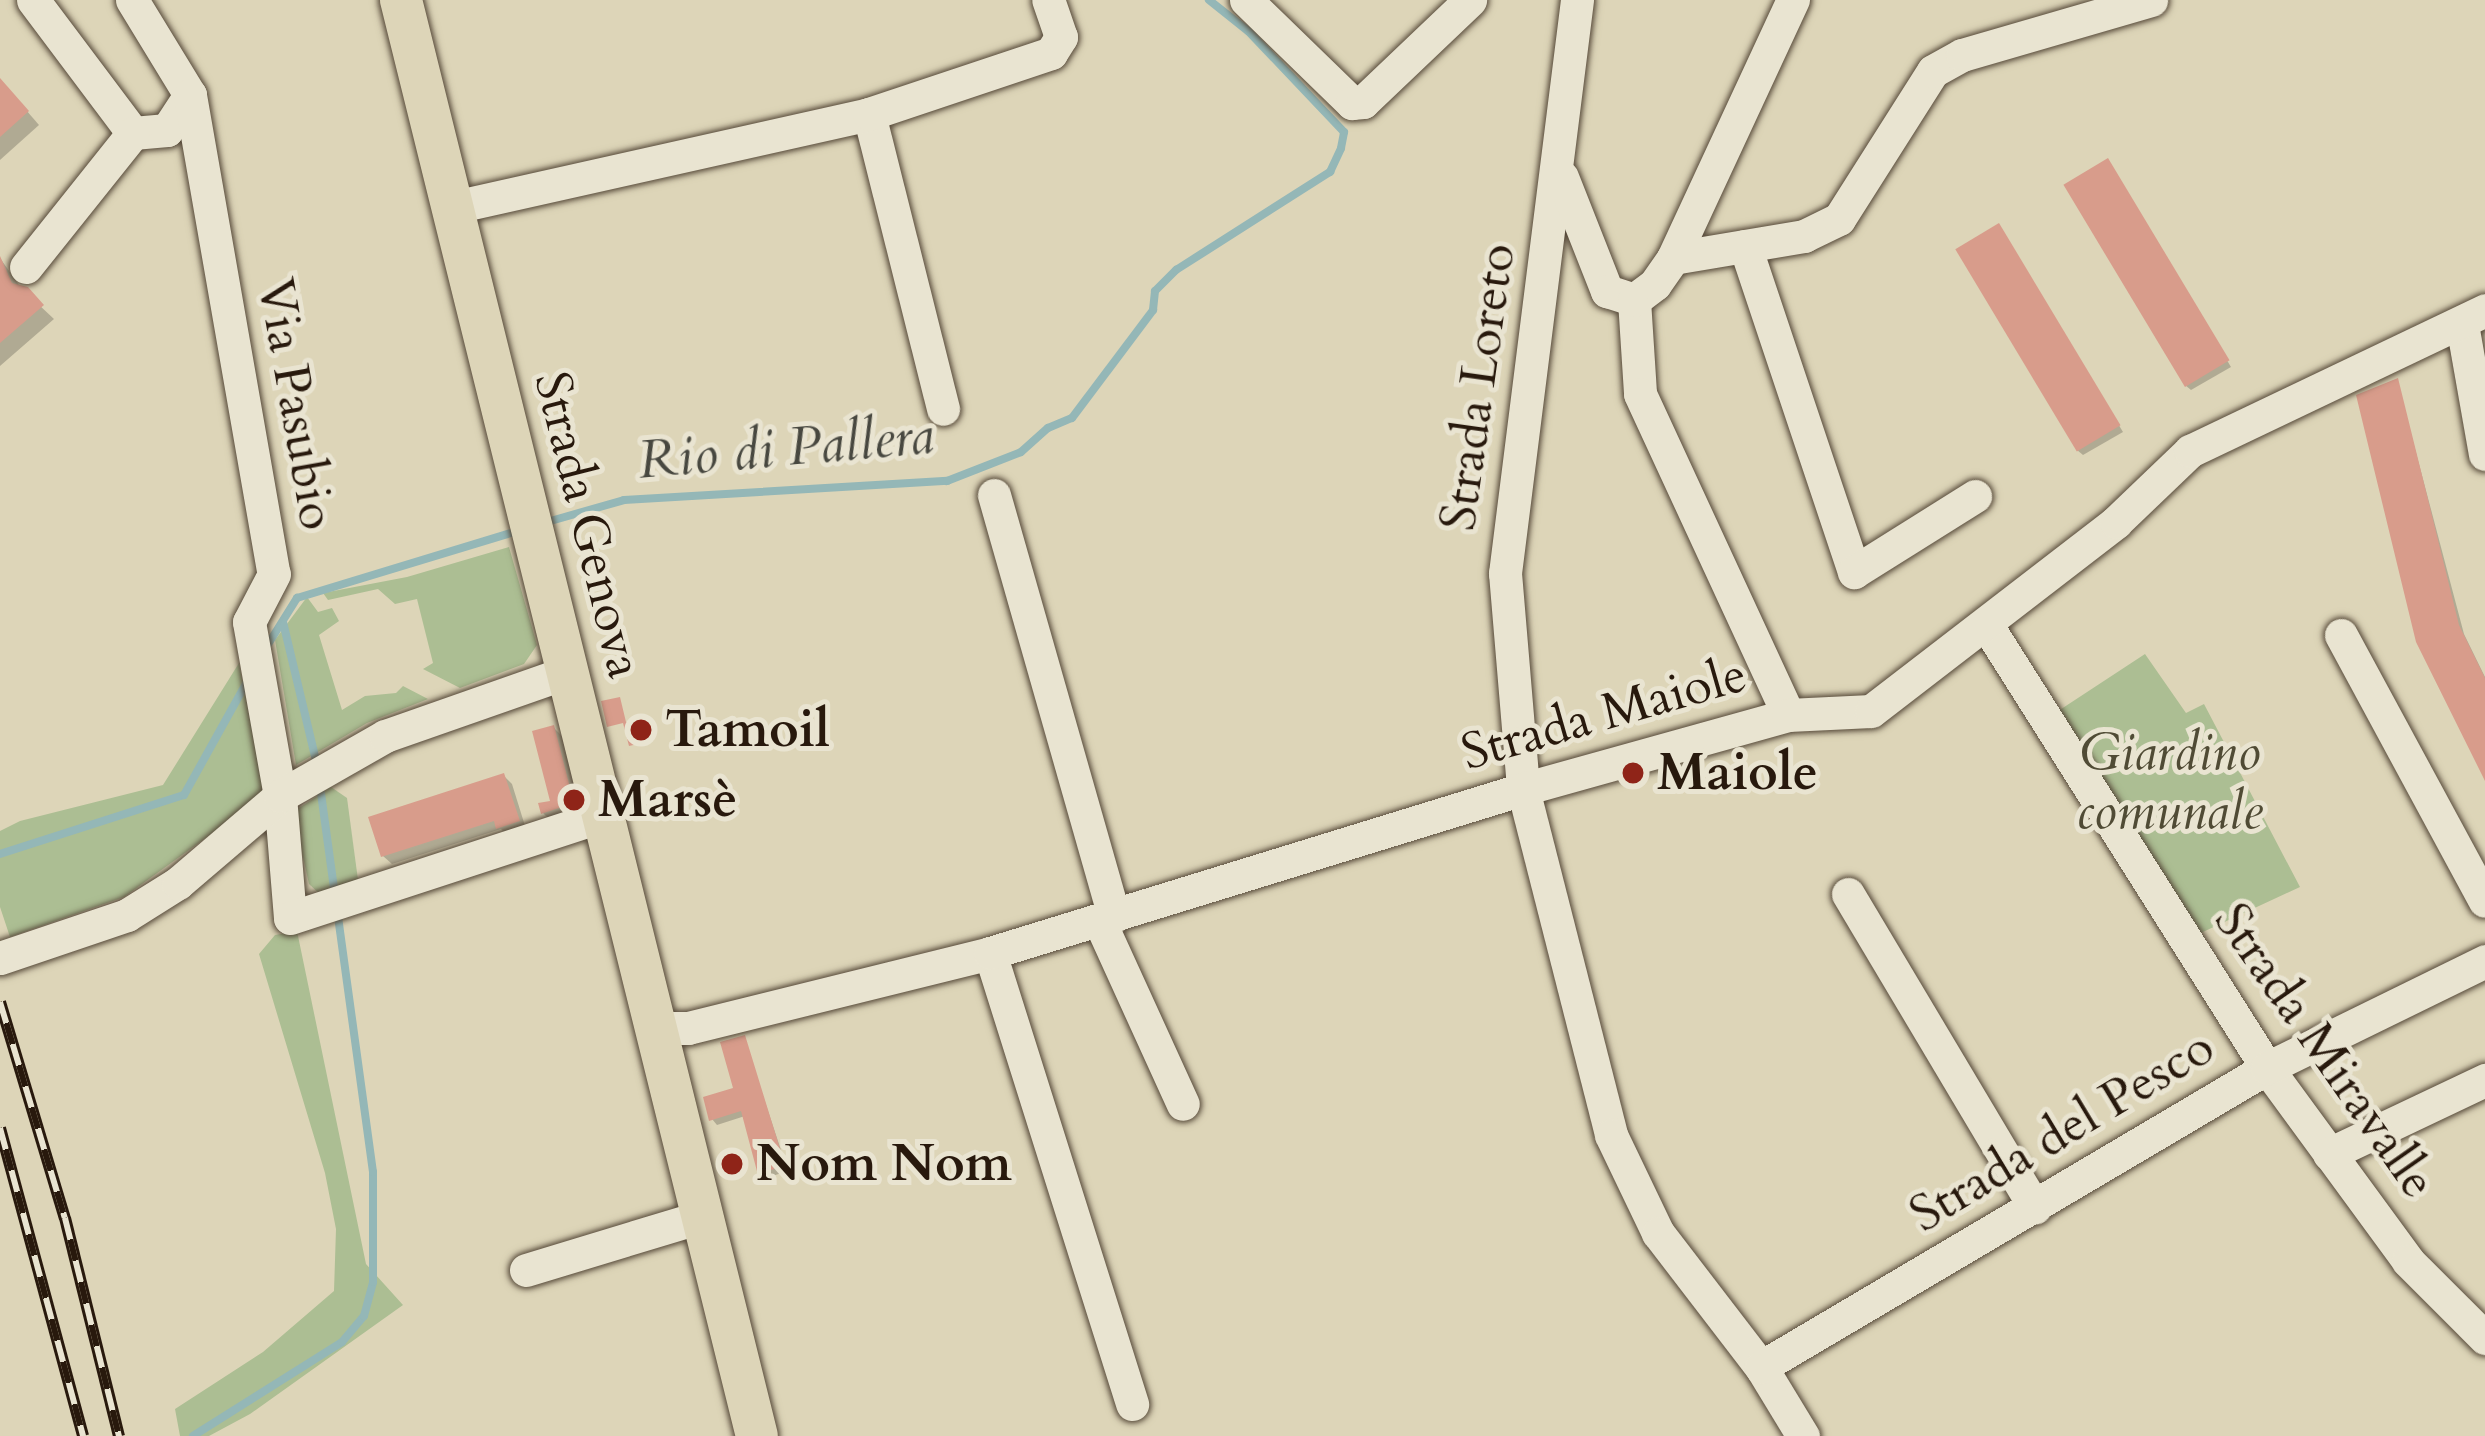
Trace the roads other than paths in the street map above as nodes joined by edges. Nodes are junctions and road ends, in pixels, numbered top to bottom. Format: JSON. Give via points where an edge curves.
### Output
{"nodes":[{"id":1,"x":33,"y":0,"type":"edge"},
{"id":2,"x":131,"y":0,"type":"edge"},
{"id":3,"x":400,"y":0,"type":"edge"},
{"id":4,"x":1048,"y":0,"type":"edge"},
{"id":5,"x":1246,"y":0,"type":"edge"},
{"id":6,"x":1470,"y":0,"type":"edge"},
{"id":7,"x":1576,"y":0,"type":"edge"},
{"id":8,"x":1793,"y":0,"type":"edge"},
{"id":9,"x":2151,"y":0,"type":"edge"},
{"id":10,"x":190,"y":94,"type":"junction"},
{"id":11,"x":869,"y":114,"type":"junction"},
{"id":12,"x":133,"y":133,"type":"junction"},
{"id":13,"x":1558,"y":166,"type":"junction"},
{"id":14,"x":454,"y":207,"type":"junction"},
{"id":15,"x":1745,"y":246,"type":"junction"},
{"id":16,"x":1673,"y":258,"type":"junction"},
{"id":17,"x":26,"y":267,"type":"dead end"},
{"id":18,"x":1634,"y":300,"type":"junction"},
{"id":19,"x":2474,"y":317,"type":"edge"},
{"id":20,"x":943,"y":409,"type":"dead end"},
{"id":21,"x":2485,"y":454,"type":"edge"},
{"id":22,"x":994,"y":495,"type":"dead end"},
{"id":23,"x":1975,"y":496,"type":"dead end"},
{"id":24,"x":1986,"y":624,"type":"junction"},
{"id":25,"x":2341,"y":635,"type":"dead end"},
{"id":26,"x":568,"y":672,"type":"junction"},
{"id":27,"x":1788,"y":715,"type":"junction"},
{"id":28,"x":1523,"y":789,"type":"junction"},
{"id":29,"x":290,"y":791,"type":"junction"},
{"id":30,"x":606,"y":815,"type":"junction"},
{"id":31,"x":1848,"y":894,"type":"dead end"},
{"id":32,"x":2485,"y":901,"type":"edge"},
{"id":33,"x":1106,"y":918,"type":"junction"},
{"id":34,"x":990,"y":953,"type":"junction"},
{"id":35,"x":0,"y":958,"type":"edge"},
{"id":36,"x":2485,"y":961,"type":"edge"},
{"id":37,"x":657,"y":1028,"type":"junction"},
{"id":38,"x":2267,"y":1068,"type":"junction"},
{"id":39,"x":2485,"y":1080,"type":"edge"},
{"id":40,"x":1183,"y":1104,"type":"dead end"},
{"id":41,"x":2329,"y":1154,"type":"junction"},
{"id":42,"x":2035,"y":1208,"type":"junction"},
{"id":43,"x":704,"y":1216,"type":"junction"},
{"id":44,"x":526,"y":1270,"type":"dead end"},
{"id":45,"x":2485,"y":1338,"type":"edge"},
{"id":46,"x":1761,"y":1367,"type":"junction"},
{"id":47,"x":1132,"y":1405,"type":"dead end"},
{"id":48,"x":757,"y":1436,"type":"edge"},
{"id":49,"x":1803,"y":1436,"type":"edge"}],
"edges":[{"from":1,"to":12,"type":"street"},
{"from":2,"to":10,"type":"street","name":"Via Pasubio"},
{"from":3,"to":14,"type":"main road","name":"Strada Genova"},
{"from":4,"to":11,"type":"street","via":[[1061,37],[1051,53]]},
{"from":5,"to":6,"type":"street","via":[[1352,103],[1363,102]]},
{"from":7,"to":13,"type":"street","name":"Strada Loreto"},
{"from":8,"to":16,"type":"street"},
{"from":9,"to":15,"type":"street","via":[[1962,55],[1933,71],[1839,220],[1804,236]]},
{"from":10,"to":12,"type":"street","via":[[167,130]]},
{"from":10,"to":29,"type":"street","name":"Via Pasubio","via":[[274,574],[249,622]]},
{"from":11,"to":14,"type":"street"},
{"from":11,"to":20,"type":"street"},
{"from":12,"to":17,"type":"street"},
{"from":13,"to":18,"type":"street","via":[[1607,291]]},
{"from":13,"to":28,"type":"street","name":"Strada Loreto","via":[[1505,573]]},
{"from":14,"to":26,"type":"main road","name":"Strada Genova"},
{"from":15,"to":16,"type":"street"},
{"from":15,"to":23,"type":"street","via":[[1854,572]]},
{"from":16,"to":18,"type":"street"},
{"from":18,"to":27,"type":"street","via":[[1640,394]]},
{"from":19,"to":21,"type":"street"},
{"from":19,"to":24,"type":"street","name":"Strada Maiole","via":[[2190,451],[2116,522]]},
{"from":22,"to":33,"type":"street"},
{"from":24,"to":27,"type":"street","name":"Strada Maiole","via":[[1870,711]]},
{"from":24,"to":38,"type":"street","name":"Strada Miravalle"},
{"from":25,"to":32,"type":"street"},
{"from":26,"to":29,"type":"street","via":[[385,736]]},
{"from":26,"to":30,"type":"main road","name":"Strada Genova"},
{"from":27,"to":28,"type":"street","name":"Strada Maiole"},
{"from":28,"to":33,"type":"street","name":"Strada Maiole"},
{"from":28,"to":46,"type":"street","name":"Strada Loreto","via":[[1611,1135],[1658,1233]]},
{"from":29,"to":30,"type":"street","name":"Via Pasubio","via":[[290,918]]},
{"from":29,"to":35,"type":"street","via":[[127,915]]},
{"from":30,"to":37,"type":"main road","name":"Strada Genova"},
{"from":31,"to":42,"type":"street"},
{"from":33,"to":34,"type":"street","name":"Strada Maiole"},
{"from":33,"to":40,"type":"street"},
{"from":34,"to":37,"type":"street","name":"Strada Maiole","via":[[688,1028]]},
{"from":34,"to":47,"type":"street"},
{"from":36,"to":38,"type":"street","name":"Strada del Pesco"},
{"from":37,"to":43,"type":"main road","name":"Strada Genova"},
{"from":38,"to":41,"type":"street","name":"Strada Miravalle"},
{"from":38,"to":42,"type":"street","name":"Strada del Pesco"},
{"from":39,"to":41,"type":"street"},
{"from":41,"to":45,"type":"street","name":"Strada Miravalle","via":[[2408,1261]]},
{"from":42,"to":46,"type":"street","name":"Strada del Pesco"},
{"from":43,"to":44,"type":"street"},
{"from":43,"to":48,"type":"main road","name":"Strada Genova"},
{"from":46,"to":49,"type":"street","name":"Strada Loreto"}]}
